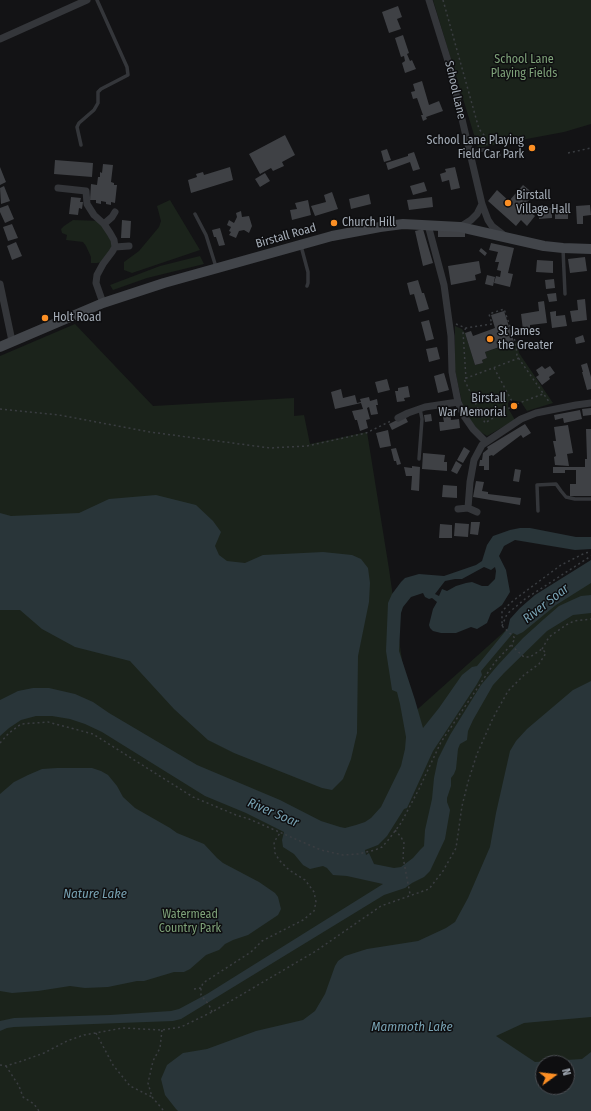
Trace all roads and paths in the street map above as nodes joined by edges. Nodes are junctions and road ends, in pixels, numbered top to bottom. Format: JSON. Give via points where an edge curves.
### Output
{"nodes":[{"id":1,"x":87,"y":0,"type":"edge"},
{"id":2,"x":97,"y":0,"type":"edge"},
{"id":3,"x":429,"y":0,"type":"edge"},
{"id":4,"x":443,"y":0,"type":"edge"},
{"id":5,"x":0,"y":39,"type":"edge"},
{"id":6,"x":81,"y":145,"type":"dead end"},
{"id":7,"x":591,"y":148,"type":"edge"},
{"id":8,"x":488,"y":150,"type":"junction"},
{"id":9,"x":470,"y":153,"type":"junction"},
{"id":10,"x":568,"y":154,"type":"dead end"},
{"id":11,"x":499,"y":155,"type":"dead end"},
{"id":12,"x":58,"y":188,"type":"dead end"},
{"id":13,"x":482,"y":204,"type":"junction"},
{"id":14,"x":115,"y":212,"type":"dead end"},
{"id":15,"x":195,"y":214,"type":"dead end"},
{"id":16,"x":104,"y":224,"type":"junction"},
{"id":17,"x":428,"y":225,"type":"junction"},
{"id":18,"x":460,"y":227,"type":"junction"},
{"id":19,"x":507,"y":238,"type":"junction"},
{"id":20,"x":301,"y":245,"type":"junction"},
{"id":21,"x":115,"y":246,"type":"junction"},
{"id":22,"x":129,"y":246,"type":"dead end"},
{"id":23,"x":562,"y":248,"type":"junction"},
{"id":24,"x":591,"y":248,"type":"edge"},
{"id":25,"x":216,"y":268,"type":"junction"},
{"id":26,"x":0,"y":284,"type":"edge"},
{"id":27,"x":307,"y":286,"type":"dead end"},
{"id":28,"x":565,"y":294,"type":"dead end"},
{"id":29,"x":103,"y":303,"type":"junction"},
{"id":30,"x":449,"y":321,"type":"junction"},
{"id":31,"x":466,"y":328,"type":"junction"},
{"id":32,"x":12,"y":341,"type":"junction"},
{"id":33,"x":0,"y":347,"type":"edge"},
{"id":34,"x":519,"y":358,"type":"junction"},
{"id":35,"x":494,"y":368,"type":"junction"},
{"id":36,"x":466,"y":379,"type":"junction"},
{"id":37,"x":544,"y":394,"type":"junction"},
{"id":38,"x":458,"y":402,"type":"junction"},
{"id":39,"x":591,"y":403,"type":"edge"},
{"id":40,"x":514,"y":405,"type":"junction"},
{"id":41,"x":0,"y":409,"type":"edge"},
{"id":42,"x":420,"y":409,"type":"junction"},
{"id":43,"x":554,"y":409,"type":"junction"},
{"id":44,"x":398,"y":418,"type":"joint"},
{"id":45,"x":486,"y":442,"type":"junction"},
{"id":46,"x":419,"y":459,"type":"dead end"},
{"id":47,"x":591,"y":499,"type":"edge"},
{"id":48,"x":468,"y":508,"type":"junction"},
{"id":49,"x":458,"y":509,"type":"dead end"},
{"id":50,"x":538,"y":511,"type":"dead end"},
{"id":51,"x":476,"y":512,"type":"dead end"},
{"id":52,"x":591,"y":552,"type":"edge"},
{"id":53,"x":591,"y":556,"type":"edge"},
{"id":54,"x":591,"y":619,"type":"edge"},
{"id":55,"x":502,"y":626,"type":"junction"},
{"id":56,"x":512,"y":645,"type":"junction"},
{"id":57,"x":542,"y":649,"type":"junction"},
{"id":58,"x":0,"y":743,"type":"edge"},
{"id":59,"x":395,"y":830,"type":"junction"},
{"id":60,"x":280,"y":833,"type":"junction"},
{"id":61,"x":410,"y":895,"type":"junction"},
{"id":62,"x":201,"y":988,"type":"junction"},
{"id":63,"x":194,"y":989,"type":"dead end"},
{"id":64,"x":212,"y":1012,"type":"junction"},
{"id":65,"x":162,"y":1030,"type":"junction"},
{"id":66,"x":96,"y":1033,"type":"junction"},
{"id":67,"x":0,"y":1065,"type":"edge"},
{"id":68,"x":6,"y":1066,"type":"junction"},
{"id":69,"x":152,"y":1097,"type":"junction"},
{"id":70,"x":39,"y":1111,"type":"edge"},
{"id":71,"x":164,"y":1111,"type":"edge"}],
"edges":[{"from":1,"to":5,"type":"street"},
{"from":2,"to":6,"type":"lane","via":[[127,67],[128,75],[98,92],[98,103],[94,110],[77,127]]},
{"from":3,"to":9,"type":"street","name":"School Lane","via":[[449,64]]},
{"from":4,"to":8,"type":"path","via":[[479,129],[484,135]]},
{"from":7,"to":10,"type":"path"},
{"from":8,"to":9,"type":"lane"},
{"from":8,"to":11,"type":"lane"},
{"from":9,"to":13,"type":"street","name":"School Lane"},
{"from":12,"to":16,"type":"street","via":[[86,191],[87,204]]},
{"from":13,"to":18,"type":"street","via":[[477,214]]},
{"from":13,"to":19,"type":"street","name":"School Lane","via":[[492,226]]},
{"from":14,"to":16,"type":"street"},
{"from":15,"to":25,"type":"lane","via":[[206,235]]},
{"from":16,"to":21,"type":"street"},
{"from":17,"to":18,"type":"street","name":"Birstall Road"},
{"from":17,"to":20,"type":"street","name":"Birstall Road","via":[[380,226]]},
{"from":17,"to":30,"type":"street","via":[[444,285]]},
{"from":18,"to":19,"type":"street","name":"Birstall Road"},
{"from":19,"to":23,"type":"street","name":"Birstall Road"},
{"from":20,"to":25,"type":"street","name":"Birstall Road"},
{"from":20,"to":27,"type":"lane","via":[[308,272]]},
{"from":21,"to":22,"type":"street"},
{"from":21,"to":29,"type":"street","via":[[97,276],[96,283]]},
{"from":23,"to":24,"type":"street","name":"Birstall Road"},
{"from":23,"to":28,"type":"lane"},
{"from":25,"to":29,"type":"street","name":"Birstall Road"},
{"from":26,"to":32,"type":"street"},
{"from":29,"to":32,"type":"street","name":"Birstall Road"},
{"from":30,"to":31,"type":"path"},
{"from":30,"to":38,"type":"street","via":[[452,372]]},
{"from":31,"to":34,"type":"path","via":[[492,324],[489,314],[504,309]]},
{"from":31,"to":36,"type":"path","via":[[463,332]]},
{"from":32,"to":33,"type":"street","name":"Birstall Road"},
{"from":34,"to":35,"type":"path"},
{"from":34,"to":37,"type":"path"},
{"from":35,"to":36,"type":"path"},
{"from":35,"to":40,"type":"path"},
{"from":36,"to":40,"type":"path","via":[[485,423]]},
{"from":37,"to":40,"type":"path"},
{"from":37,"to":43,"type":"path"},
{"from":38,"to":42,"type":"street"},
{"from":38,"to":45,"type":"street","via":[[464,416]]},
{"from":39,"to":43,"type":"street"},
{"from":41,"to":44,"type":"path","via":[[59,415],[150,432],[270,448],[307,446],[366,433]]},
{"from":42,"to":44,"type":"street"},
{"from":42,"to":46,"type":"lane","via":[[422,419]]},
{"from":43,"to":45,"type":"street","via":[[521,419]]},
{"from":45,"to":48,"type":"street","via":[[474,460]]},
{"from":47,"to":50,"type":"lane","via":[[566,497],[556,484],[537,486]]},
{"from":48,"to":49,"type":"street"},
{"from":48,"to":51,"type":"street"},
{"from":52,"to":55,"type":"path","via":[[561,564],[514,600],[502,611]]},
{"from":53,"to":55,"type":"path","via":[[526,599],[507,614]]},
{"from":54,"to":57,"type":"path","via":[[574,621],[566,625],[549,637]]},
{"from":55,"to":56,"type":"path","via":[[515,638]]},
{"from":56,"to":57,"type":"path","via":[[524,657],[530,657]]},
{"from":56,"to":59,"type":"path","via":[[495,662],[441,742],[419,789]]},
{"from":57,"to":61,"type":"path","via":[[546,653],[539,664],[508,691],[480,747],[462,806],[456,848],[429,889]]},
{"from":58,"to":60,"type":"path","via":[[21,724],[48,722],[92,734],[193,797]]},
{"from":59,"to":60,"type":"path","via":[[382,846],[375,850],[351,855],[334,854]]},
{"from":59,"to":61,"type":"path","via":[[404,843],[403,857]]},
{"from":60,"to":62,"type":"path","via":[[274,842],[278,860],[305,880],[314,892],[314,911],[303,920],[262,941],[251,952],[204,983]]},
{"from":61,"to":64,"type":"path","via":[[381,906],[316,951]]},
{"from":62,"to":63,"type":"path"},
{"from":62,"to":64,"type":"path","via":[[201,995]]},
{"from":64,"to":65,"type":"path","via":[[181,1027]]},
{"from":65,"to":66,"type":"path","via":[[123,1028]]},
{"from":65,"to":69,"type":"path","via":[[160,1048],[153,1061],[148,1082]]},
{"from":66,"to":68,"type":"path","via":[[67,1041],[44,1053]]},
{"from":66,"to":69,"type":"path","via":[[113,1065],[130,1086]]},
{"from":67,"to":68,"type":"path"},
{"from":68,"to":70,"type":"path","via":[[23,1097]]},
{"from":69,"to":71,"type":"path"}]}
